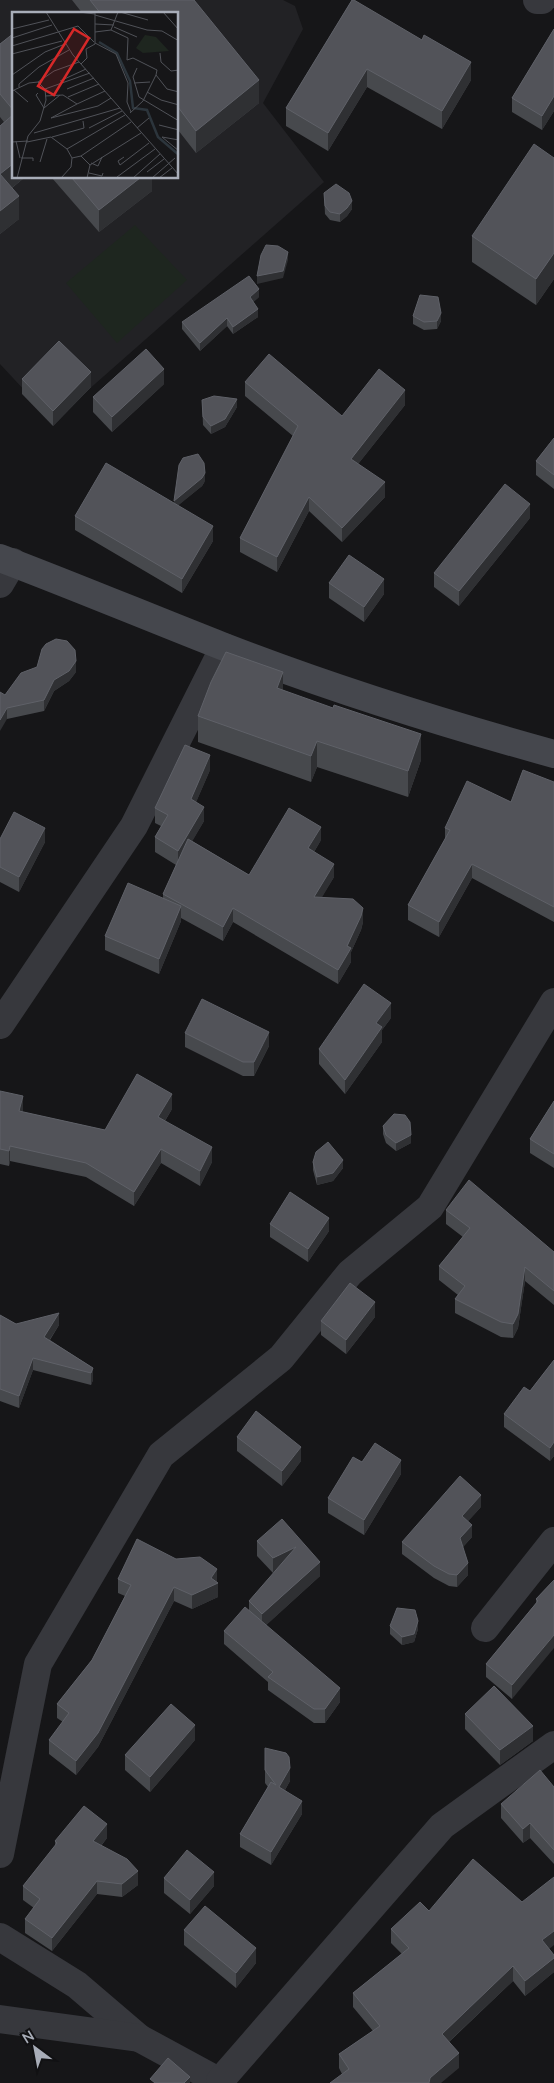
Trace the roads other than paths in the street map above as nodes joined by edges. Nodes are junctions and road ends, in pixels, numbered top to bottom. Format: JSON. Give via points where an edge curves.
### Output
{"nodes":[{"id":1,"x":537,"y":0,"type":"edge"},
{"id":2,"x":542,"y":0,"type":"edge"},
{"id":3,"x":4,"y":568,"type":"edge"},
{"id":4,"x":224,"y":647,"type":"junction"},
{"id":5,"x":554,"y":754,"type":"edge"},
{"id":6,"x":554,"y":1002,"type":"edge"},
{"id":7,"x":0,"y":1025,"type":"edge"},
{"id":8,"x":554,"y":1541,"type":"edge"},
{"id":9,"x":485,"y":1628,"type":"dead end"},
{"id":10,"x":554,"y":1745,"type":"edge"},
{"id":11,"x":0,"y":1854,"type":"edge"},
{"id":12,"x":0,"y":1937,"type":"edge"},
{"id":13,"x":0,"y":2019,"type":"edge"},
{"id":14,"x":139,"y":2038,"type":"junction"},
{"id":15,"x":221,"y":2082,"type":"edge"}],
"edges":[{"from":1,"to":2,"type":"street"},
{"from":3,"to":4,"type":"main road"},
{"from":4,"to":5,"type":"main road","via":[[400,708]]},
{"from":4,"to":7,"type":"street","via":[[134,826]]},
{"from":6,"to":11,"type":"street","via":[[430,1207],[350,1273],[280,1358],[160,1455],[38,1664]]},
{"from":8,"to":9,"type":"street"},
{"from":10,"to":15,"type":"street","via":[[442,1826]]},
{"from":12,"to":14,"type":"street","via":[[77,1985]]},
{"from":13,"to":14,"type":"street"},
{"from":14,"to":15,"type":"street"}]}
